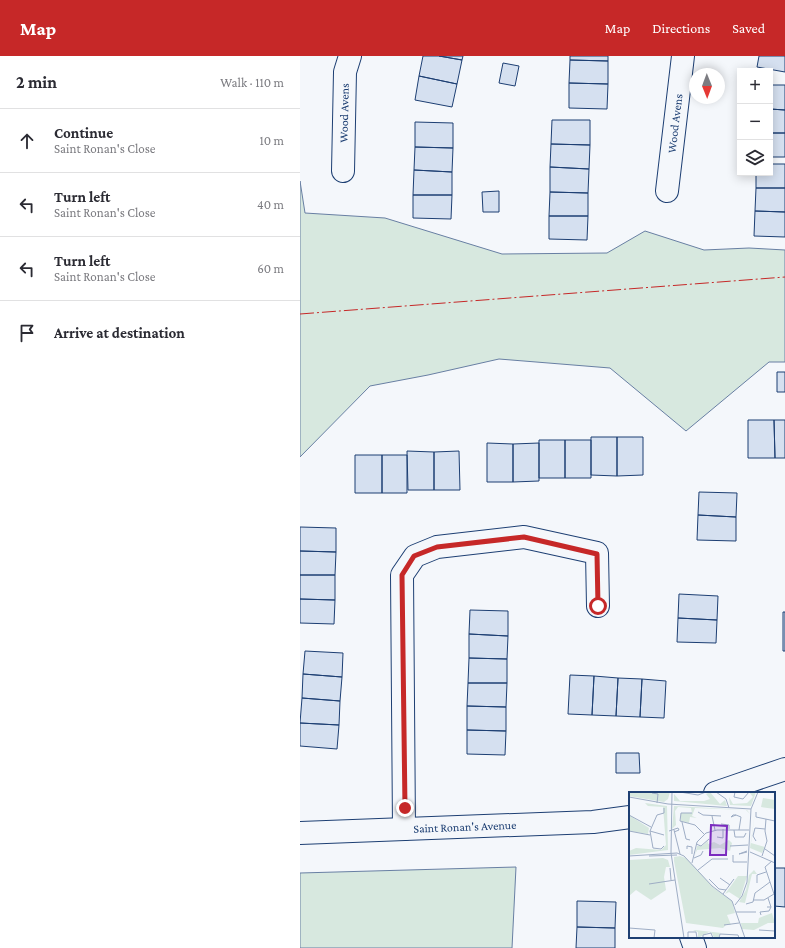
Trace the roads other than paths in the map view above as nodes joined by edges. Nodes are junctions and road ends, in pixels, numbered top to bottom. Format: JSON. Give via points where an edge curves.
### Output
{"nodes":[{"id":1,"x":350,"y":56,"type":"edge"},
{"id":2,"x":683,"y":56,"type":"edge"},
{"id":3,"x":343,"y":171,"type":"dead end"},
{"id":4,"x":667,"y":191,"type":"dead end"},
{"id":5,"x":598,"y":606,"type":"dead end"},
{"id":6,"x":785,"y":769,"type":"edge"},
{"id":7,"x":718,"y":792,"type":"edge"},
{"id":8,"x":629,"y":817,"type":"edge"},
{"id":9,"x":404,"y":829,"type":"junction"},
{"id":10,"x":300,"y":833,"type":"edge"},
{"id":11,"x":691,"y":938,"type":"edge"},
{"id":12,"x":695,"y":948,"type":"edge"}],
"edges":[{"from":1,"to":3,"type":"street","name":"Wood Avens","via":[[345,72]]},
{"from":2,"to":4,"type":"street","name":"Wood Avens"},
{"from":5,"to":9,"type":"street","via":[[597,554],[524,537],[437,547],[414,556],[402,575]]},
{"from":6,"to":7,"type":"street"},
{"from":8,"to":9,"type":"street","name":"Saint Ronan's Avenue","via":[[593,822]]},
{"from":9,"to":10,"type":"street","name":"Saint Ronan's Avenue"},
{"from":11,"to":12,"type":"street"}]}
